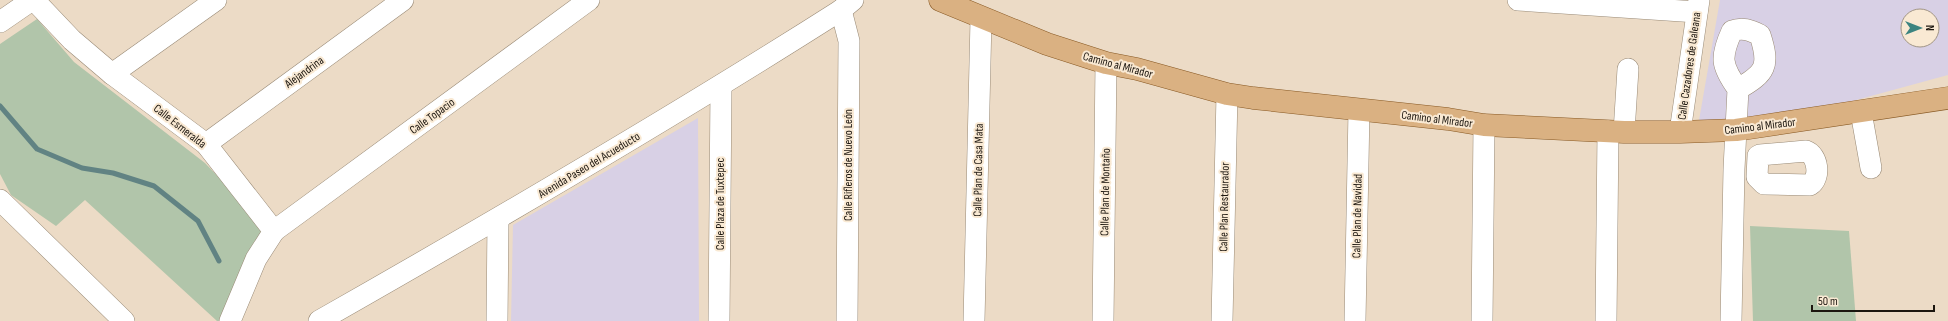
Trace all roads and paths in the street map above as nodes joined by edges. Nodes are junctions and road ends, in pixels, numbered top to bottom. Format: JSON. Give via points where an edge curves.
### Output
{"nodes":[{"id":1,"x":33,"y":0,"type":"edge"},
{"id":2,"x":216,"y":0,"type":"edge"},
{"id":3,"x":403,"y":0,"type":"edge"},
{"id":4,"x":589,"y":0,"type":"edge"},
{"id":5,"x":940,"y":0,"type":"edge"},
{"id":6,"x":1518,"y":0,"type":"edge"},
{"id":7,"x":847,"y":5,"type":"edge"},
{"id":8,"x":1698,"y":6,"type":"edge"},
{"id":9,"x":982,"y":19,"type":"junction"},
{"id":10,"x":0,"y":22,"type":"edge"},
{"id":11,"x":1106,"y":63,"type":"junction"},
{"id":12,"x":1628,"y":69,"type":"dead end"},
{"id":13,"x":112,"y":74,"type":"junction"},
{"id":14,"x":721,"y":87,"type":"junction"},
{"id":15,"x":1738,"y":89,"type":"dead end"},
{"id":16,"x":1227,"y":94,"type":"junction"},
{"id":17,"x":1948,"y":98,"type":"edge"},
{"id":18,"x":1360,"y":110,"type":"junction"},
{"id":19,"x":1861,"y":112,"type":"junction"},
{"id":20,"x":1484,"y":125,"type":"junction"},
{"id":21,"x":1736,"y":130,"type":"junction"},
{"id":22,"x":1616,"y":132,"type":"junction"},
{"id":23,"x":1680,"y":132,"type":"junction"},
{"id":24,"x":206,"y":144,"type":"junction"},
{"id":25,"x":1757,"y":167,"type":"dead end"},
{"id":26,"x":1734,"y":168,"type":"junction"},
{"id":27,"x":1871,"y":168,"type":"dead end"},
{"id":28,"x":0,"y":200,"type":"edge"},
{"id":29,"x":498,"y":219,"type":"junction"},
{"id":30,"x":274,"y":231,"type":"junction"},
{"id":31,"x":124,"y":321,"type":"edge"},
{"id":32,"x":230,"y":321,"type":"edge"},
{"id":33,"x":319,"y":321,"type":"edge"},
{"id":34,"x":497,"y":321,"type":"edge"},
{"id":35,"x":719,"y":321,"type":"edge"},
{"id":36,"x":847,"y":321,"type":"edge"},
{"id":37,"x":974,"y":321,"type":"edge"},
{"id":38,"x":1103,"y":321,"type":"edge"},
{"id":39,"x":1222,"y":321,"type":"edge"},
{"id":40,"x":1355,"y":321,"type":"edge"},
{"id":41,"x":1482,"y":321,"type":"edge"},
{"id":42,"x":1606,"y":321,"type":"edge"},
{"id":43,"x":1731,"y":321,"type":"edge"}],
"edges":[{"from":1,"to":10,"type":"street"},
{"from":1,"to":13,"type":"street","name":"Calle Esmeralda","via":[[72,40]]},
{"from":2,"to":13,"type":"street"},
{"from":3,"to":24,"type":"street","name":"Alejandrina"},
{"from":4,"to":30,"type":"street","name":"Calle Topacio"},
{"from":5,"to":9,"type":"main road","name":"Camino al Mirador"},
{"from":6,"to":8,"type":"street"},
{"from":7,"to":14,"type":"street","name":"Avenida Paseo del Acueducto"},
{"from":7,"to":36,"type":"street","name":"Calle Rifleros de Nuevo León"},
{"from":8,"to":23,"type":"street","name":"Calle Cazadores de Galeana"},
{"from":9,"to":11,"type":"main road","name":"Camino al Mirador"},
{"from":9,"to":37,"type":"street","name":"Calle Plan de Casa Mata"},
{"from":11,"to":16,"type":"main road","name":"Camino al Mirador"},
{"from":11,"to":38,"type":"street","name":"Calle Plan de Montaño"},
{"from":12,"to":22,"type":"street"},
{"from":13,"to":24,"type":"street","name":"Calle Esmeralda"},
{"from":14,"to":29,"type":"street","name":"Avenida Paseo del Acueducto"},
{"from":14,"to":35,"type":"street","name":"Calle Plaza de Tuxtepec"},
{"from":15,"to":21,"type":"street"},
{"from":16,"to":18,"type":"main road","name":"Camino al Mirador"},
{"from":16,"to":39,"type":"street","name":"Calle Plan Restaurador"},
{"from":17,"to":19,"type":"main road","name":"Camino al Mirador"},
{"from":18,"to":20,"type":"main road","name":"Camino al Mirador"},
{"from":18,"to":40,"type":"street","name":"Calle Plan de Navidad"},
{"from":19,"to":21,"type":"main road","name":"Camino al Mirador"},
{"from":19,"to":27,"type":"street"},
{"from":20,"to":22,"type":"main road","name":"Camino al Mirador"},
{"from":20,"to":41,"type":"street"},
{"from":21,"to":23,"type":"main road","name":"Camino al Mirador"},
{"from":21,"to":26,"type":"street"},
{"from":22,"to":23,"type":"main road","name":"Camino al Mirador"},
{"from":22,"to":42,"type":"street"},
{"from":24,"to":30,"type":"street","name":"Calle Esmeralda"},
{"from":25,"to":26,"type":"street"},
{"from":26,"to":43,"type":"street"},
{"from":28,"to":31,"type":"street"},
{"from":29,"to":33,"type":"street","name":"Avenida Paseo del Acueducto"},
{"from":29,"to":34,"type":"street"},
{"from":30,"to":32,"type":"street","via":[[256,259]]}]}
